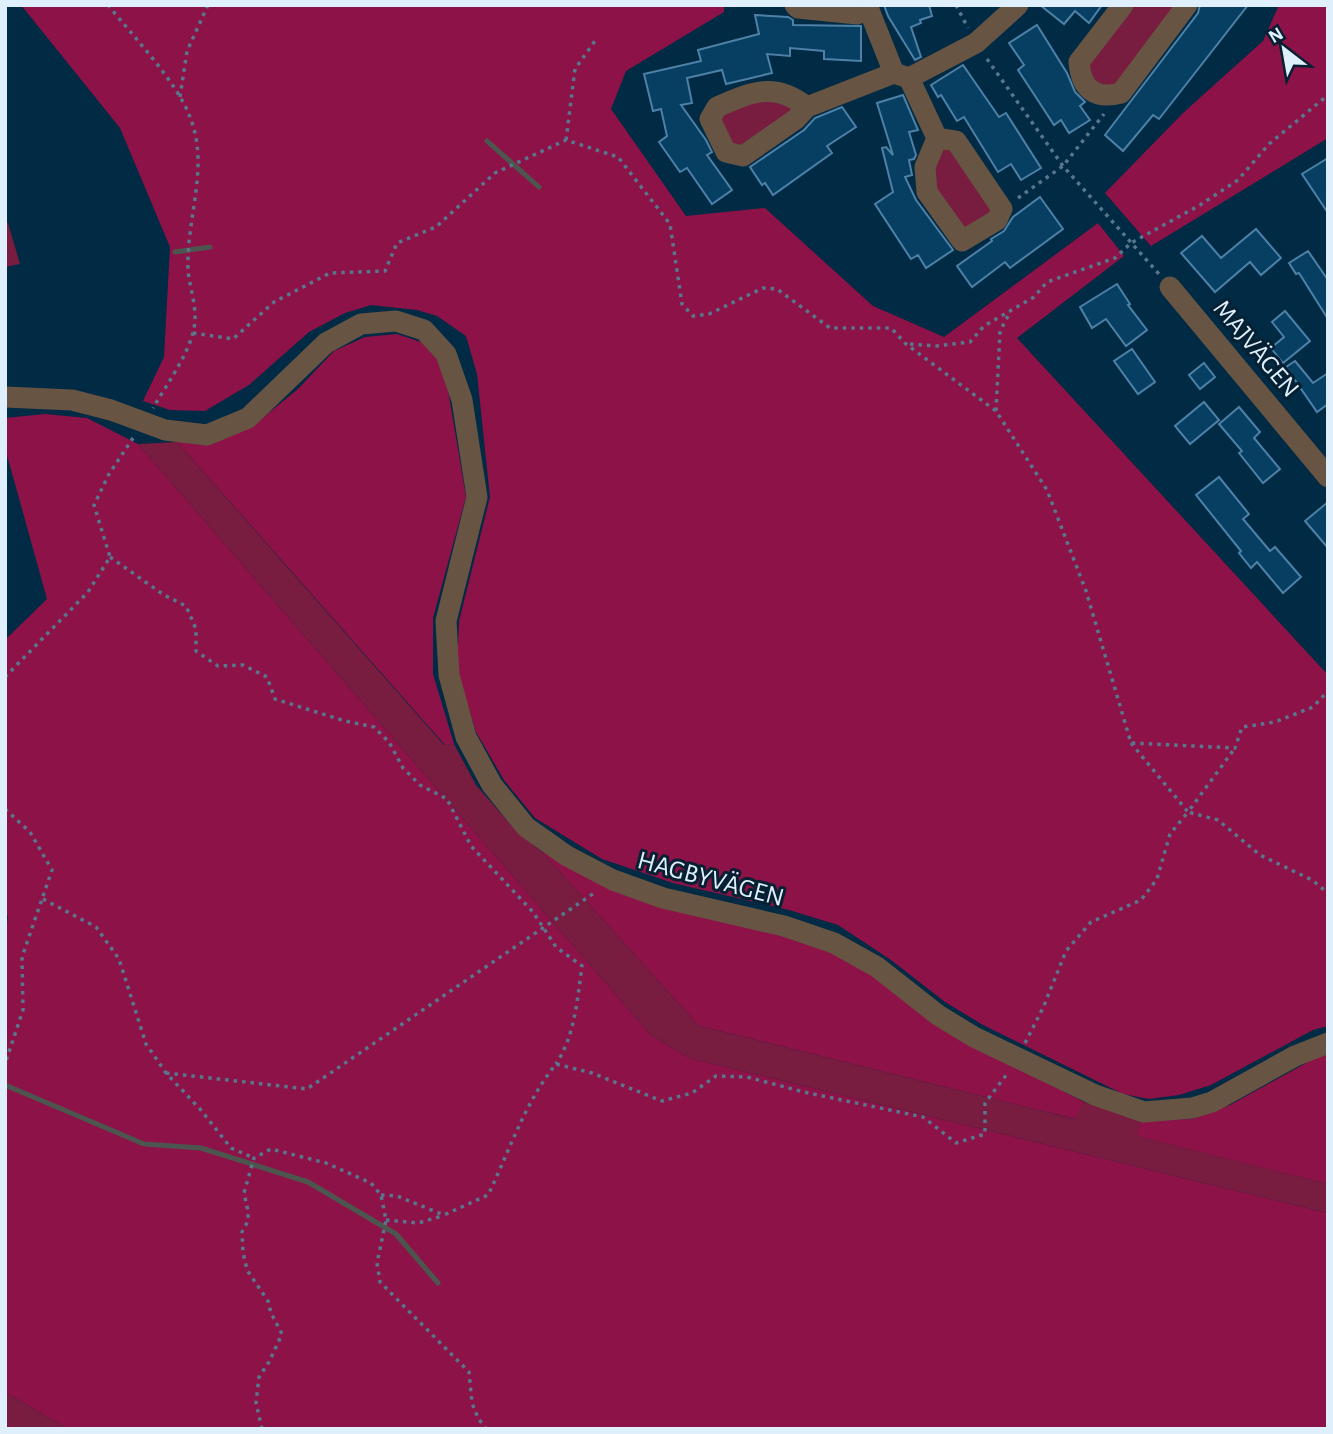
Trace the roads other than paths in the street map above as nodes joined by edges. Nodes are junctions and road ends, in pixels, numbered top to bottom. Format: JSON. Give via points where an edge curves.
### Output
{"nodes":[{"id":1,"x":795,"y":5,"type":"edge"},
{"id":2,"x":1018,"y":5,"type":"edge"},
{"id":3,"x":1123,"y":5,"type":"edge"},
{"id":4,"x":1187,"y":5,"type":"edge"},
{"id":5,"x":868,"y":7,"type":"edge"},
{"id":6,"x":901,"y":76,"type":"junction"},
{"id":7,"x":807,"y":107,"type":"dead end"},
{"id":8,"x":937,"y":138,"type":"junction"},
{"id":9,"x":1170,"y":287,"type":"road end"},
{"id":10,"x":5,"y":397,"type":"edge"},
{"id":11,"x":1328,"y":477,"type":"edge"},
{"id":12,"x":1328,"y":1043,"type":"edge"}],
"edges":[{"from":1,"to":5,"type":"street","via":[[857,14]]},
{"from":2,"to":6,"type":"street","via":[[976,43]]},
{"from":3,"to":4,"type":"street","via":[[1079,62],[1080,76],[1091,92],[1105,97],[1121,93]]},
{"from":5,"to":6,"type":"street"},
{"from":6,"to":7,"type":"street"},
{"from":6,"to":8,"type":"street"},
{"from":8,"to":8,"type":"street","via":[[925,167],[927,192],[962,241],[997,220],[1002,209],[956,141]]},
{"from":9,"to":11,"type":"street","name":"MAJVÄGEN"},
{"from":10,"to":12,"type":"street","name":"HAGBYVÄGEN","via":[[72,400],[164,430],[207,435],[248,418],[326,343],[361,324],[396,321],[424,330],[446,354],[462,400],[477,497],[446,621],[449,675],[466,737],[492,786],[526,827],[613,880],[663,898],[834,943],[877,967],[974,1037],[1095,1095],[1144,1112],[1212,1102]]}]}
